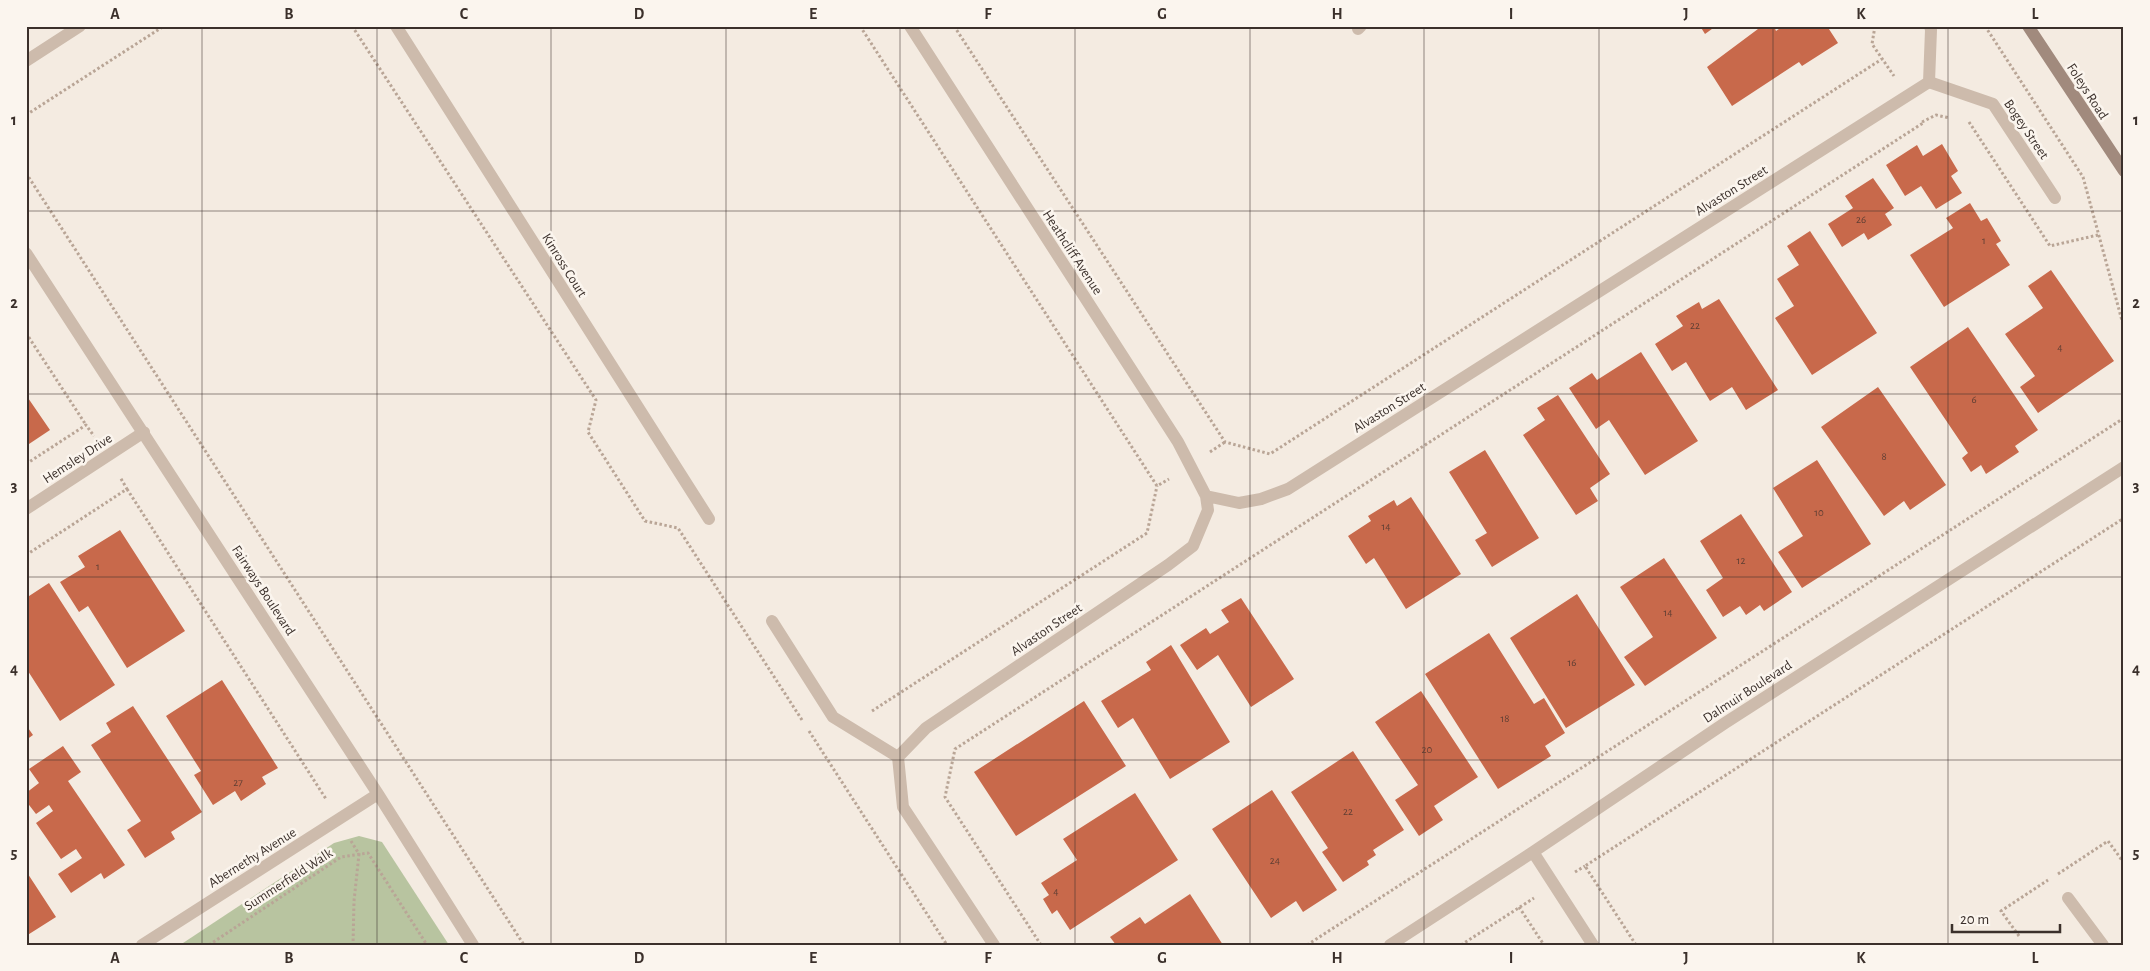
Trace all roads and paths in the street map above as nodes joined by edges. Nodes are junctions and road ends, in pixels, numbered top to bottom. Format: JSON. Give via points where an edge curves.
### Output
{"nodes":[{"id":1,"x":80,"y":26,"type":"edge"},
{"id":2,"x":164,"y":26,"type":"edge"},
{"id":3,"x":352,"y":26,"type":"edge"},
{"id":4,"x":396,"y":26,"type":"edge"},
{"id":5,"x":860,"y":26,"type":"edge"},
{"id":6,"x":910,"y":26,"type":"edge"},
{"id":7,"x":954,"y":26,"type":"edge"},
{"id":8,"x":1930,"y":26,"type":"edge"},
{"id":9,"x":2028,"y":26,"type":"edge"},
{"id":10,"x":1882,"y":58,"type":"dead end"},
{"id":11,"x":26,"y":60,"type":"edge"},
{"id":12,"x":1929,"y":82,"type":"junction"},
{"id":13,"x":26,"y":115,"type":"edge"},
{"id":14,"x":1923,"y":123,"type":"dead end"},
{"id":15,"x":2124,"y":171,"type":"edge"},
{"id":16,"x":26,"y":173,"type":"edge"},
{"id":17,"x":2055,"y":198,"type":"dead end"},
{"id":18,"x":26,"y":253,"type":"edge"},
{"id":19,"x":26,"y":333,"type":"edge"},
{"id":20,"x":2124,"y":418,"type":"edge"},
{"id":21,"x":86,"y":425,"type":"dead end"},
{"id":22,"x":144,"y":432,"type":"junction"},
{"id":23,"x":1225,"y":442,"type":"junction"},
{"id":24,"x":1190,"y":464,"type":"junction"},
{"id":25,"x":2124,"y":467,"type":"edge"},
{"id":26,"x":1157,"y":486,"type":"junction"},
{"id":27,"x":127,"y":489,"type":"dead end"},
{"id":28,"x":1206,"y":496,"type":"junction"},
{"id":29,"x":26,"y":509,"type":"edge"},
{"id":30,"x":2124,"y":518,"type":"edge"},
{"id":31,"x":709,"y":519,"type":"dead end"},
{"id":32,"x":772,"y":621,"type":"dead end"},
{"id":33,"x":803,"y":721,"type":"dead end"},
{"id":34,"x":849,"y":726,"type":"junction"},
{"id":35,"x":808,"y":729,"type":"dead end"},
{"id":36,"x":819,"y":746,"type":"junction"},
{"id":37,"x":898,"y":757,"type":"junction"},
{"id":38,"x":378,"y":794,"type":"junction"},
{"id":39,"x":338,"y":820,"type":"junction"},
{"id":40,"x":1533,"y":852,"type":"junction"},
{"id":41,"x":359,"y":854,"type":"junction"},
{"id":42,"x":2068,"y":898,"type":"dead end"},
{"id":43,"x":142,"y":945,"type":"edge"},
{"id":44,"x":209,"y":945,"type":"edge"},
{"id":45,"x":353,"y":945,"type":"edge"},
{"id":46,"x":427,"y":945,"type":"edge"},
{"id":47,"x":473,"y":945,"type":"edge"},
{"id":48,"x":524,"y":945,"type":"edge"},
{"id":49,"x":947,"y":945,"type":"edge"},
{"id":50,"x":994,"y":945,"type":"edge"},
{"id":51,"x":1040,"y":945,"type":"edge"},
{"id":52,"x":1307,"y":945,"type":"edge"},
{"id":53,"x":1390,"y":945,"type":"edge"},
{"id":54,"x":1461,"y":945,"type":"edge"},
{"id":55,"x":1544,"y":945,"type":"edge"},
{"id":56,"x":1593,"y":945,"type":"edge"},
{"id":57,"x":1636,"y":945,"type":"edge"},
{"id":58,"x":2104,"y":945,"type":"edge"}],
"edges":[{"from":1,"to":11,"type":"street"},
{"from":2,"to":13,"type":"path"},
{"from":3,"to":33,"type":"path","via":[[596,400],[588,432],[645,521],[678,528]]},
{"from":4,"to":31,"type":"street","name":"Kinross Court"},
{"from":5,"to":26,"type":"path"},
{"from":6,"to":24,"type":"street","name":"Heathcliff Avenue"},
{"from":7,"to":23,"type":"path"},
{"from":8,"to":12,"type":"street"},
{"from":9,"to":15,"type":"street","name":"Foleys Road"},
{"from":10,"to":23,"type":"path","via":[[1270,454]]},
{"from":12,"to":17,"type":"street","name":"Bogey Street","via":[[1993,104]]},
{"from":12,"to":28,"type":"street","name":"Alvaston Street","via":[[1288,488],[1261,499],[1239,503]]},
{"from":14,"to":51,"type":"path","via":[[955,750],[945,797]]},
{"from":16,"to":48,"type":"path"},
{"from":18,"to":22,"type":"street","name":"Fairways Boulevard"},
{"from":19,"to":21,"type":"path"},
{"from":20,"to":52,"type":"path"},
{"from":22,"to":29,"type":"street","name":"Hemsley Drive"},
{"from":22,"to":38,"type":"street","name":"Fairways Boulevard"},
{"from":23,"to":24,"type":"path"},
{"from":24,"to":26,"type":"path"},
{"from":24,"to":28,"type":"street","name":"Heathcliff Avenue"},
{"from":25,"to":40,"type":"street","name":"Dalmuir Boulevard","via":[[1725,723]]},
{"from":26,"to":34,"type":"path","via":[[1147,532]]},
{"from":27,"to":39,"type":"path"},
{"from":28,"to":37,"type":"street","name":"Alvaston Street","via":[[1208,510],[1193,546],[926,728]]},
{"from":30,"to":57,"type":"path","via":[[1585,866]]},
{"from":32,"to":34,"type":"street","via":[[833,716]]},
{"from":34,"to":36,"type":"path"},
{"from":34,"to":37,"type":"street"},
{"from":35,"to":36,"type":"path"},
{"from":36,"to":49,"type":"path"},
{"from":37,"to":50,"type":"street","via":[[903,807]]},
{"from":38,"to":39,"type":"street","name":"Abernethy Avenue"},
{"from":38,"to":47,"type":"street","name":"Fairways Boulevard"},
{"from":39,"to":41,"type":"path"},
{"from":39,"to":43,"type":"street","name":"Abernethy Avenue"},
{"from":40,"to":53,"type":"street","name":"Dalmuir Boulevard"},
{"from":40,"to":56,"type":"street"},
{"from":41,"to":44,"type":"path","name":"Summerfield Walk","via":[[341,857]]},
{"from":41,"to":45,"type":"path"},
{"from":41,"to":46,"type":"path","via":[[368,853]]},
{"from":42,"to":58,"type":"street"},
{"from":54,"to":55,"type":"path","via":[[1519,907]]}]}
